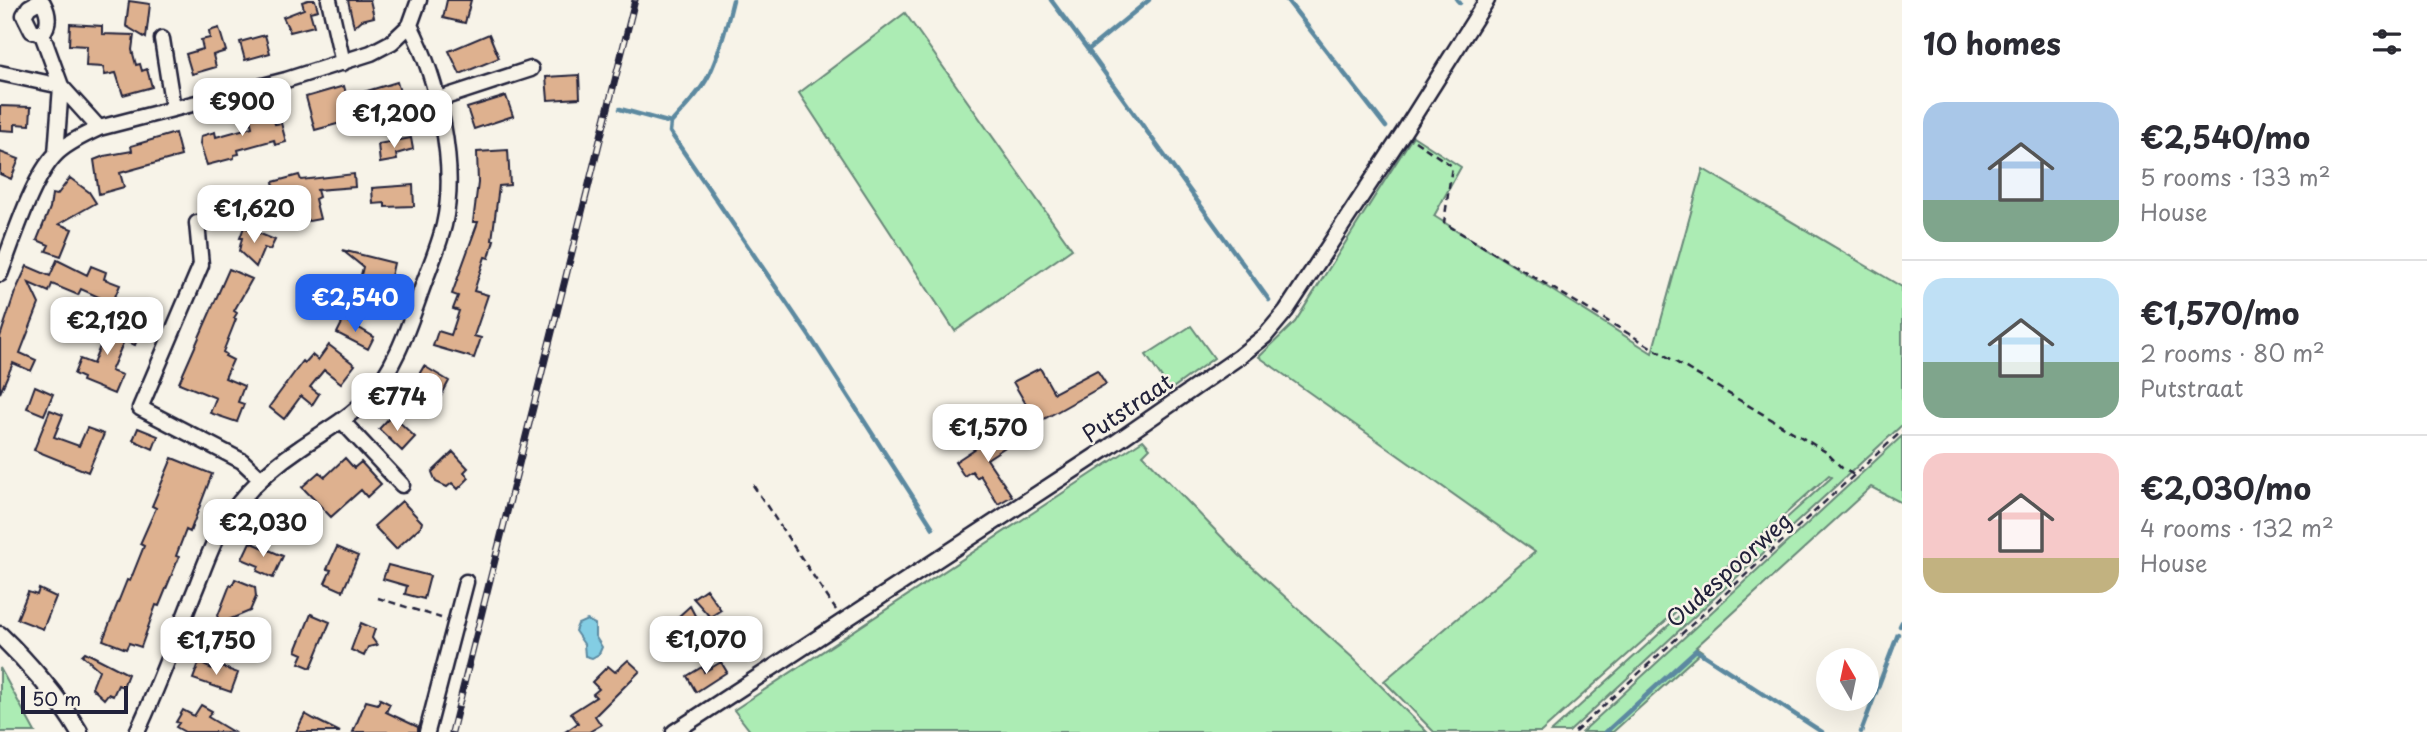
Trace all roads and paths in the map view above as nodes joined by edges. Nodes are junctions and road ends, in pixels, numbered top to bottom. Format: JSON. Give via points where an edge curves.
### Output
{"nodes":[{"id":1,"x":329,"y":0,"type":"edge"},
{"id":2,"x":419,"y":0,"type":"edge"},
{"id":3,"x":1487,"y":0,"type":"edge"},
{"id":4,"x":410,"y":25,"type":"junction"},
{"id":5,"x":42,"y":34,"type":"dead end"},
{"id":6,"x":162,"y":39,"type":"dead end"},
{"id":7,"x":343,"y":62,"type":"junction"},
{"id":8,"x":531,"y":69,"type":"dead end"},
{"id":9,"x":0,"y":73,"type":"edge"},
{"id":10,"x":61,"y":86,"type":"junction"},
{"id":11,"x":436,"y":100,"type":"junction"},
{"id":12,"x":173,"y":108,"type":"junction"},
{"id":13,"x":99,"y":128,"type":"junction"},
{"id":14,"x":1403,"y":133,"type":"junction"},
{"id":15,"x":56,"y":154,"type":"junction"},
{"id":16,"x":197,"y":223,"type":"dead end"},
{"id":17,"x":0,"y":274,"type":"edge"},
{"id":18,"x":342,"y":421,"type":"junction"},
{"id":19,"x":1902,"y":431,"type":"edge"},
{"id":20,"x":1854,"y":475,"type":"junction"},
{"id":21,"x":260,"y":478,"type":"junction"},
{"id":22,"x":402,"y":485,"type":"dead end"},
{"id":23,"x":753,"y":485,"type":"dead end"},
{"id":24,"x":466,"y":582,"type":"dead end"},
{"id":25,"x":378,"y":598,"type":"dead end"},
{"id":26,"x":843,"y":620,"type":"junction"},
{"id":27,"x":456,"y":623,"type":"junction"},
{"id":28,"x":0,"y":635,"type":"edge"},
{"id":29,"x":79,"y":732,"type":"edge"},
{"id":30,"x":138,"y":732,"type":"edge"},
{"id":31,"x":427,"y":732,"type":"edge"},
{"id":32,"x":674,"y":732,"type":"edge"},
{"id":33,"x":1575,"y":732,"type":"edge"}],
"edges":[{"from":1,"to":7,"type":"street"},
{"from":2,"to":4,"type":"street"},
{"from":3,"to":14,"type":"street","name":"Putstraat"},
{"from":4,"to":7,"type":"street","via":[[392,42]]},
{"from":4,"to":11,"type":"street"},
{"from":5,"to":10,"type":"street"},
{"from":6,"to":12,"type":"street"},
{"from":7,"to":12,"type":"street"},
{"from":8,"to":11,"type":"street"},
{"from":9,"to":10,"type":"street"},
{"from":10,"to":13,"type":"street"},
{"from":10,"to":15,"type":"street"},
{"from":11,"to":18,"type":"street","via":[[447,145],[449,187],[444,225],[405,339],[369,398]]},
{"from":12,"to":13,"type":"street"},
{"from":13,"to":15,"type":"street"},
{"from":14,"to":20,"type":"path","via":[[1452,166],[1444,223],[1826,452]]},
{"from":14,"to":26,"type":"street","name":"Putstraat","via":[[1265,336],[1108,447]]},
{"from":15,"to":17,"type":"street","via":[[37,183]]},
{"from":16,"to":21,"type":"street","via":[[201,265],[140,408],[242,461]]},
{"from":18,"to":21,"type":"street"},
{"from":18,"to":22,"type":"street"},
{"from":19,"to":20,"type":"path","name":"Oudespoorweg"},
{"from":20,"to":33,"type":"path","name":"Oudespoorweg"},
{"from":21,"to":30,"type":"street","via":[[230,515],[207,561]]},
{"from":23,"to":26,"type":"path"},
{"from":24,"to":27,"type":"street"},
{"from":25,"to":27,"type":"path"},
{"from":26,"to":32,"type":"street","name":"Putstraat"},
{"from":27,"to":31,"type":"street"},
{"from":28,"to":29,"type":"street"}]}
